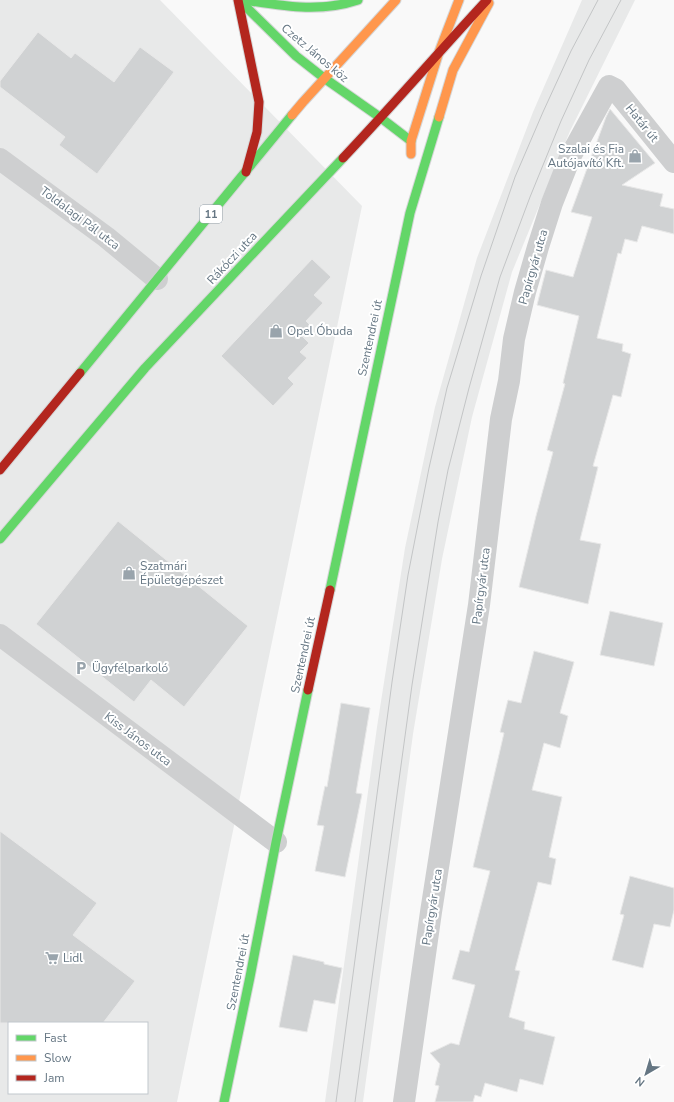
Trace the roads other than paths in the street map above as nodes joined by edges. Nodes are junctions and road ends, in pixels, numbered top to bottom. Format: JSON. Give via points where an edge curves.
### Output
{"nodes":[{"id":1,"x":239,"y":0,"type":"edge"},
{"id":2,"x":244,"y":0,"type":"edge"},
{"id":3,"x":358,"y":0,"type":"edge"},
{"id":4,"x":396,"y":0,"type":"edge"},
{"id":5,"x":459,"y":0,"type":"edge"},
{"id":6,"x":487,"y":0,"type":"edge"},
{"id":7,"x":491,"y":0,"type":"edge"},
{"id":8,"x":439,"y":52,"type":"junction"},
{"id":9,"x":324,"y":78,"type":"junction"},
{"id":10,"x":609,"y":86,"type":"joint"},
{"id":11,"x":381,"y":118,"type":"junction"},
{"id":12,"x":411,"y":141,"type":"junction"},
{"id":13,"x":0,"y":159,"type":"edge"},
{"id":14,"x":411,"y":162,"type":"dead end"},
{"id":15,"x":674,"y":162,"type":"edge"},
{"id":16,"x":246,"y":172,"type":"junction"},
{"id":17,"x":411,"y":176,"type":"dead end"},
{"id":18,"x":410,"y":213,"type":"junction"},
{"id":19,"x":157,"y":279,"type":"junction"},
{"id":20,"x":0,"y":470,"type":"edge"},
{"id":21,"x":0,"y":539,"type":"edge"},
{"id":22,"x":0,"y":635,"type":"edge"},
{"id":23,"x":276,"y":842,"type":"junction"},
{"id":24,"x":224,"y":1102,"type":"edge"},
{"id":25,"x":404,"y":1102,"type":"edge"}],
"edges":[{"from":1,"to":9,"type":"main road","name":"Czetz János köz","via":[[296,56]]},
{"from":1,"to":16,"type":"main road","name":"Czetz János köz","via":[[259,102],[257,132]]},
{"from":2,"to":3,"type":"main road","name":"Czetz János köz","via":[[295,7],[330,7]]},
{"from":4,"to":9,"type":"main road","number":"11"},
{"from":5,"to":8,"type":"main road"},
{"from":6,"to":8,"type":"main road","name":"Rákóczi utca"},
{"from":7,"to":18,"type":"main road","name":"Szentendrei út","via":[[453,70]]},
{"from":8,"to":11,"type":"main road","name":"Rákóczi utca"},
{"from":8,"to":12,"type":"main road"},
{"from":9,"to":11,"type":"main road","name":"Czetz János köz"},
{"from":9,"to":16,"type":"main road","number":"11"},
{"from":10,"to":15,"type":"street","name":"Határ út","via":[[615,89]]},
{"from":10,"to":25,"type":"street","name":"Papírgyár utca","via":[[571,155],[552,204],[525,292],[514,339],[479,605]]},
{"from":11,"to":12,"type":"main road","name":"Czetz János köz"},
{"from":11,"to":21,"type":"main road","name":"Rákóczi utca","via":[[145,368]]},
{"from":12,"to":14,"type":"main road"},
{"from":13,"to":19,"type":"street","name":"Toldalagi Pál utca","via":[[106,237]]},
{"from":16,"to":19,"type":"main road","number":"11"},
{"from":17,"to":18,"type":"main road","name":"Szentendrei út"},
{"from":18,"to":23,"type":"main road","name":"Szentendrei út"},
{"from":19,"to":20,"type":"main road","number":"11"},
{"from":22,"to":23,"type":"street","name":"Kiss János utca"},
{"from":23,"to":24,"type":"main road","name":"Szentendrei út"}]}
